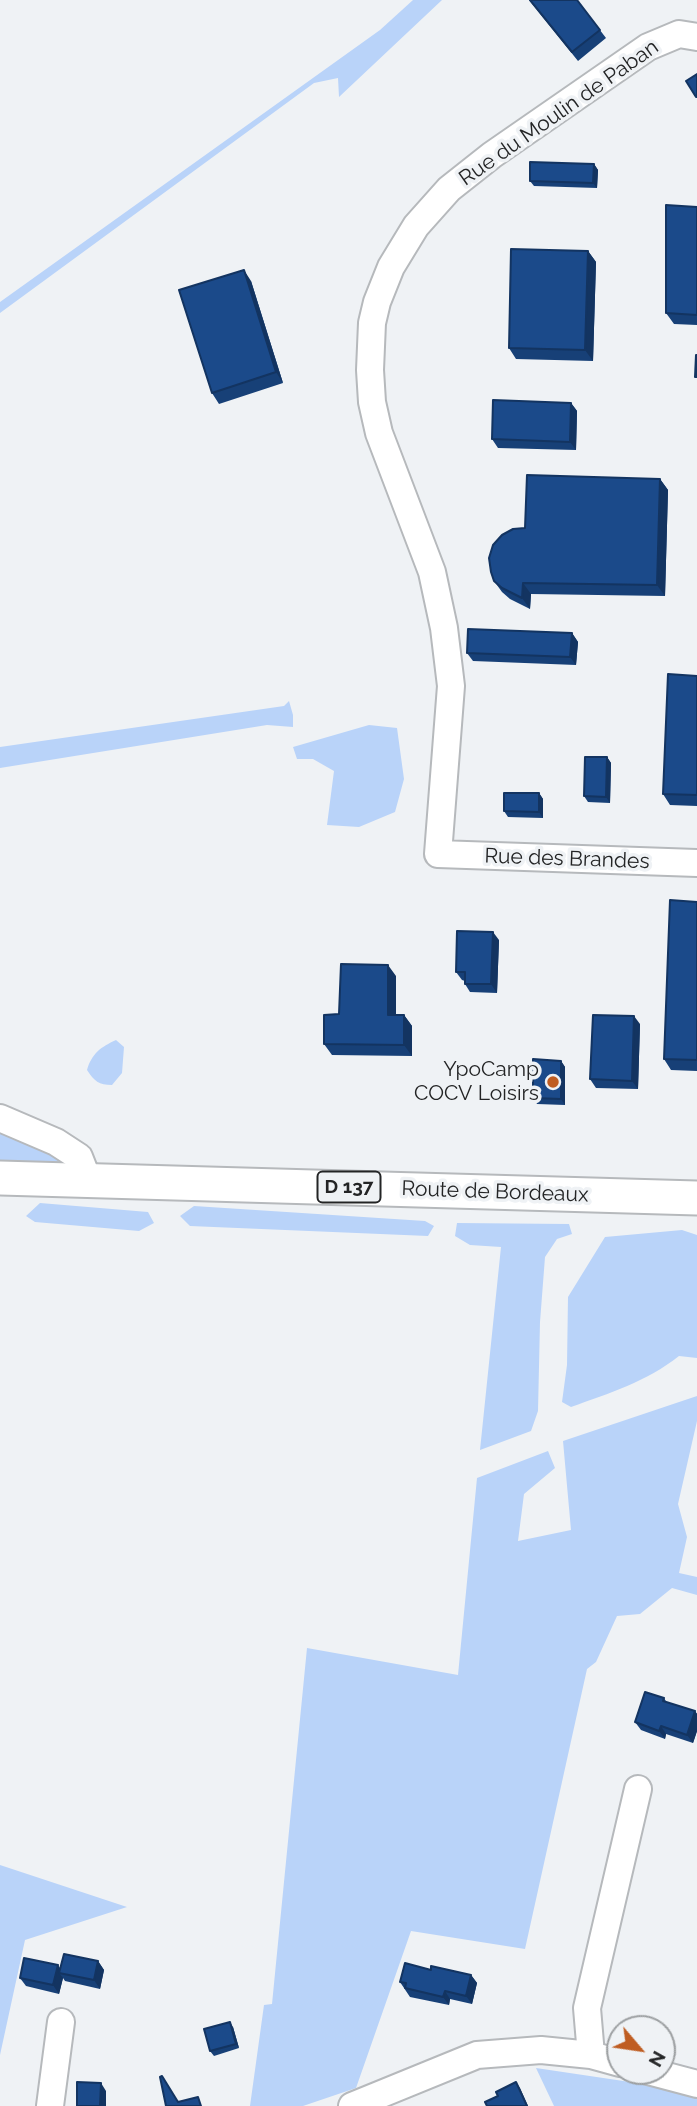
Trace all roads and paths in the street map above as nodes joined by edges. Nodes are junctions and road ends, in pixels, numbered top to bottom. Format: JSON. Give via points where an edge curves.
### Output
{"nodes":[{"id":1,"x":697,"y":37,"type":"edge"},
{"id":2,"x":438,"y":854,"type":"joint"},
{"id":3,"x":697,"y":863,"type":"edge"},
{"id":4,"x":0,"y":1118,"type":"edge"},
{"id":5,"x":0,"y":1178,"type":"edge"},
{"id":6,"x":88,"y":1180,"type":"junction"},
{"id":7,"x":697,"y":1198,"type":"edge"},
{"id":8,"x":638,"y":1788,"type":"dead end"},
{"id":9,"x":61,"y":2022,"type":"dead end"},
{"id":10,"x":591,"y":2055,"type":"junction"},
{"id":11,"x":606,"y":2059,"type":"edge"},
{"id":12,"x":676,"y":2078,"type":"edge"},
{"id":13,"x":697,"y":2084,"type":"edge"},
{"id":14,"x":50,"y":2106,"type":"edge"},
{"id":15,"x":352,"y":2106,"type":"edge"}],
"edges":[{"from":1,"to":2,"type":"street","name":"Rue du Moulin de Paban","via":[[680,34],[648,47],[449,189],[416,226],[390,267],[377,302],[372,323],[372,402],[379,433],[432,572],[451,687]]},
{"from":2,"to":3,"type":"street","name":"Rue des Brandes"},
{"from":4,"to":6,"type":"street","via":[[79,1157]]},
{"from":5,"to":6,"type":"main road","name":"Route de Bordeaux","number":"D 137"},
{"from":6,"to":7,"type":"main road","name":"Route de Bordeaux","number":"D 137"},
{"from":8,"to":10,"type":"street","via":[[587,2008]]},
{"from":9,"to":14,"type":"street"},
{"from":10,"to":11,"type":"street"},
{"from":10,"to":15,"type":"street","via":[[541,2050],[477,2055]]},
{"from":12,"to":13,"type":"street"}]}
